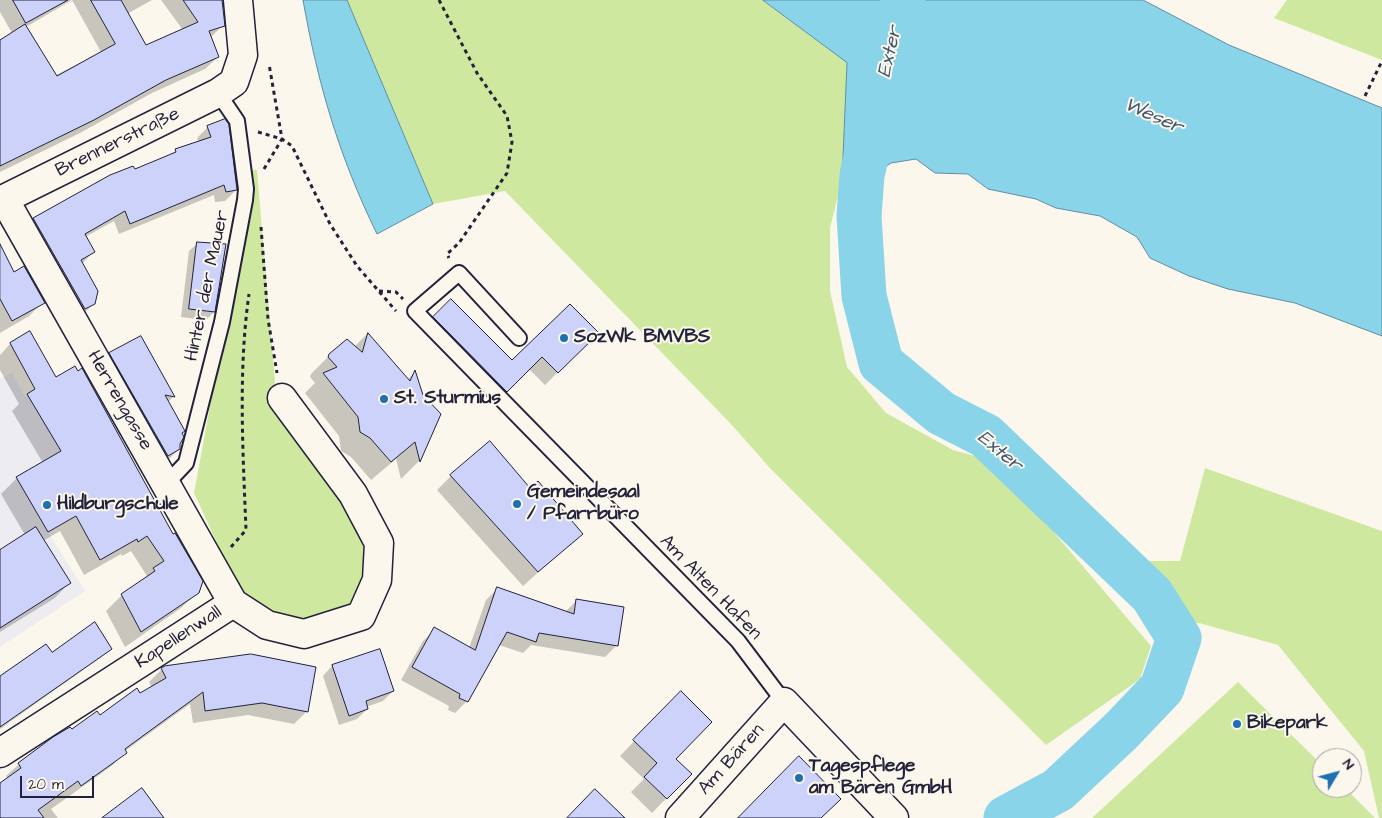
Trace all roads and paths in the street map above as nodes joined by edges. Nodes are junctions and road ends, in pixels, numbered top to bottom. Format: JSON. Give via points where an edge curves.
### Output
{"nodes":[{"id":1,"x":238,"y":0,"type":"edge"},
{"id":2,"x":439,"y":0,"type":"edge"},
{"id":3,"x":268,"y":55,"type":"dead end"},
{"id":4,"x":1382,"y":61,"type":"edge"},
{"id":5,"x":226,"y":87,"type":"junction"},
{"id":6,"x":1365,"y":96,"type":"dead end"},
{"id":7,"x":256,"y":131,"type":"dead end"},
{"id":8,"x":282,"y":139,"type":"junction"},
{"id":9,"x":264,"y":168,"type":"dead end"},
{"id":10,"x":2,"y":200,"type":"edge"},
{"id":11,"x":257,"y":244,"type":"dead end"},
{"id":12,"x":459,"y":273,"type":"junction"},
{"id":13,"x":250,"y":290,"type":"dead end"},
{"id":14,"x":379,"y":291,"type":"dead end"},
{"id":15,"x":519,"y":338,"type":"dead end"},
{"id":16,"x":282,"y":398,"type":"joint"},
{"id":17,"x":166,"y":483,"type":"junction"},
{"id":18,"x":213,"y":568,"type":"junction"},
{"id":19,"x":233,"y":603,"type":"junction"},
{"id":20,"x":784,"y":702,"type":"junction"},
{"id":21,"x":0,"y":753,"type":"edge"},
{"id":22,"x":680,"y":818,"type":"edge"},
{"id":23,"x":894,"y":818,"type":"edge"}],
"edges":[{"from":1,"to":5,"type":"street","via":[[243,55]]},
{"from":2,"to":12,"type":"path","via":[[477,73],[507,116],[512,142],[508,173],[460,243],[447,254]]},
{"from":3,"to":8,"type":"path"},
{"from":4,"to":6,"type":"path"},
{"from":5,"to":10,"type":"street","name":"Brennerstraße"},
{"from":5,"to":17,"type":"lane","name":"Hinter der Mauer","via":[[237,122],[245,200],[222,322],[186,463]]},
{"from":7,"to":8,"type":"path"},
{"from":8,"to":9,"type":"path"},
{"from":8,"to":14,"type":"path","via":[[292,146],[330,224],[357,266]]},
{"from":10,"to":17,"type":"street","name":"Herrengasse"},
{"from":11,"to":16,"type":"path","via":[[260,225],[268,319]]},
{"from":12,"to":15,"type":"lane"},
{"from":12,"to":20,"type":"lane","name":"Am Alten Hafen","via":[[415,311],[738,641]]},
{"from":13,"to":18,"type":"path","via":[[246,318],[242,442],[246,530]]},
{"from":16,"to":19,"type":"street","name":"Kapellenwall","via":[[353,494],[379,543],[377,580],[361,616],[304,634],[267,625]]},
{"from":17,"to":18,"type":"street","name":"Herrengasse"},
{"from":18,"to":19,"type":"street","name":"Herrengasse"},
{"from":19,"to":21,"type":"street","name":"Kapellenwall"},
{"from":20,"to":22,"type":"street","name":"Am Bären"},
{"from":20,"to":23,"type":"street"}]}
